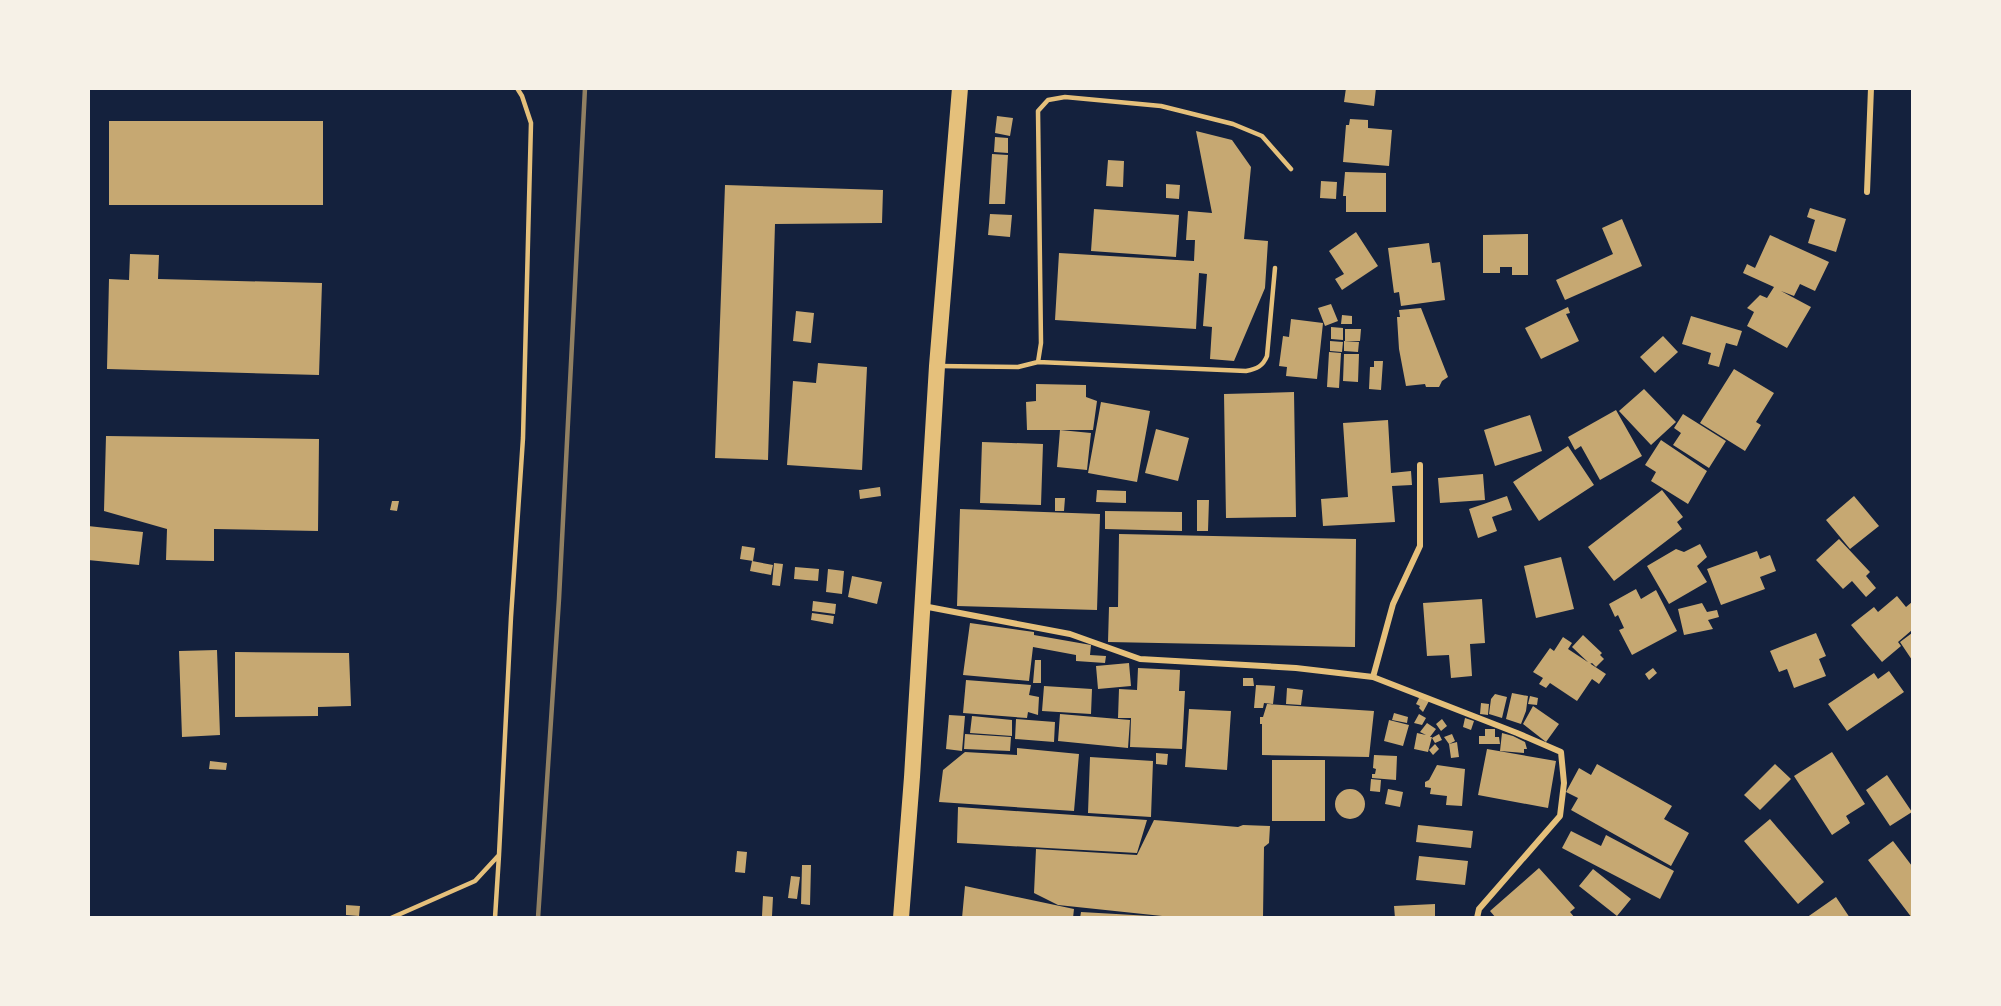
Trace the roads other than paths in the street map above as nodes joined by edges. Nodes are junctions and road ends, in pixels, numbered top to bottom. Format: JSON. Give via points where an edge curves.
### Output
{"nodes":[{"id":1,"x":517,"y":88,"type":"edge"},
{"id":2,"x":960,"y":88,"type":"edge"},
{"id":3,"x":1871,"y":88,"type":"edge"},
{"id":4,"x":1291,"y":169,"type":"dead end"},
{"id":5,"x":1867,"y":192,"type":"dead end"},
{"id":6,"x":1275,"y":268,"type":"dead end"},
{"id":7,"x":1038,"y":362,"type":"junction"},
{"id":8,"x":937,"y":366,"type":"junction"},
{"id":9,"x":1420,"y":465,"type":"dead end"},
{"id":10,"x":922,"y":605,"type":"junction"},
{"id":11,"x":1373,"y":677,"type":"junction"},
{"id":12,"x":499,"y":855,"type":"junction"},
{"id":13,"x":392,"y":918,"type":"edge"},
{"id":14,"x":495,"y":918,"type":"edge"},
{"id":15,"x":901,"y":918,"type":"edge"},
{"id":16,"x":1477,"y":918,"type":"edge"}],
"edges":[{"from":1,"to":12,"type":"lane","via":[[531,123],[530,169],[523,438]]},
{"from":2,"to":8,"type":"highway"},
{"from":3,"to":5,"type":"street"},
{"from":4,"to":7,"type":"lane","via":[[1262,136],[1233,124],[1161,106],[1065,97],[1048,99],[1038,111]]},
{"from":6,"to":7,"type":"lane","via":[[1267,356],[1256,369]]},
{"from":7,"to":8,"type":"lane","via":[[1018,367]]},
{"from":8,"to":10,"type":"highway"},
{"from":9,"to":11,"type":"street","via":[[1420,546],[1393,604]]},
{"from":10,"to":11,"type":"street","via":[[1070,634],[1140,659],[1296,668]]},
{"from":10,"to":15,"type":"highway"},
{"from":11,"to":16,"type":"street","via":[[1562,752],[1560,816],[1479,909]]},
{"from":12,"to":13,"type":"lane","via":[[475,881]]},
{"from":12,"to":14,"type":"lane"}]}
